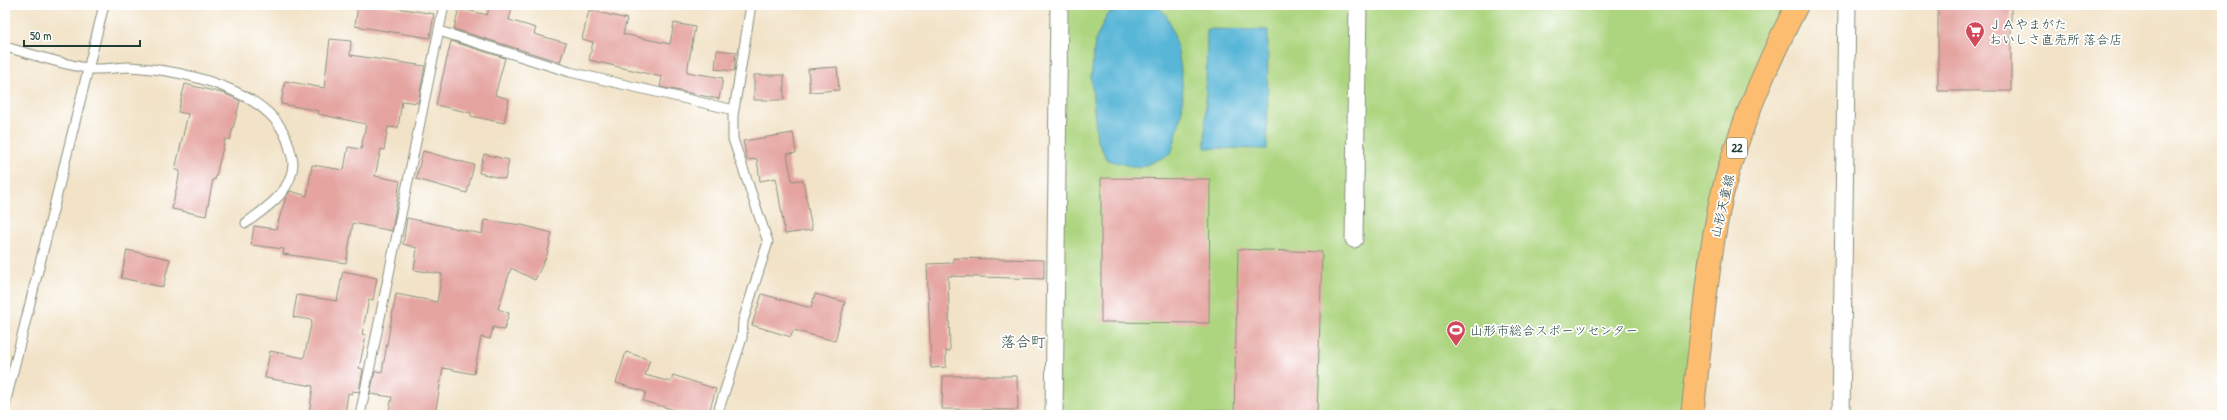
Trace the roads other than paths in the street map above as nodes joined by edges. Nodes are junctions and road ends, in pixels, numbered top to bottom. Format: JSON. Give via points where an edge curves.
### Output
{"nodes":[{"id":1,"x":104,"y":5,"type":"edge"},
{"id":2,"x":444,"y":5,"type":"edge"},
{"id":3,"x":750,"y":5,"type":"edge"},
{"id":4,"x":1059,"y":5,"type":"edge"},
{"id":5,"x":1358,"y":5,"type":"edge"},
{"id":6,"x":1797,"y":5,"type":"edge"},
{"id":7,"x":1847,"y":5,"type":"edge"},
{"id":8,"x":439,"y":32,"type":"junction"},
{"id":9,"x":5,"y":47,"type":"edge"},
{"id":10,"x":88,"y":69,"type":"junction"},
{"id":11,"x":734,"y":110,"type":"junction"},
{"id":12,"x":246,"y":223,"type":"dead end"},
{"id":13,"x":1354,"y":239,"type":"dead end"},
{"id":14,"x":1707,"y":300,"type":"junction"},
{"id":15,"x":5,"y":404,"type":"edge"},
{"id":16,"x":360,"y":415,"type":"edge"},
{"id":17,"x":717,"y":415,"type":"edge"},
{"id":18,"x":1054,"y":415,"type":"edge"},
{"id":19,"x":1692,"y":415,"type":"edge"},
{"id":20,"x":1704,"y":415,"type":"edge"},
{"id":21,"x":1841,"y":415,"type":"edge"}],
"edges":[{"from":1,"to":10,"type":"lane"},
{"from":2,"to":8,"type":"lane"},
{"from":3,"to":11,"type":"lane"},
{"from":4,"to":18,"type":"street"},
{"from":5,"to":13,"type":"street"},
{"from":6,"to":14,"type":"main road","name":"山形天童線","number":"22","via":[[1770,59],[1742,132],[1724,190],[1714,236]]},
{"from":7,"to":21,"type":"street"},
{"from":8,"to":11,"type":"lane","via":[[570,72]]},
{"from":8,"to":16,"type":"lane"},
{"from":9,"to":10,"type":"lane"},
{"from":10,"to":12,"type":"lane","via":[[130,68],[216,83],[244,94],[269,112],[287,138],[293,163],[288,183],[278,198]]},
{"from":10,"to":15,"type":"lane"},
{"from":11,"to":17,"type":"lane","via":[[733,139],[768,242],[743,321],[742,338]]},
{"from":14,"to":19,"type":"main road","name":"山形天童線","number":"22"},
{"from":14,"to":20,"type":"main road","name":"山形天童線","number":"22"}]}
